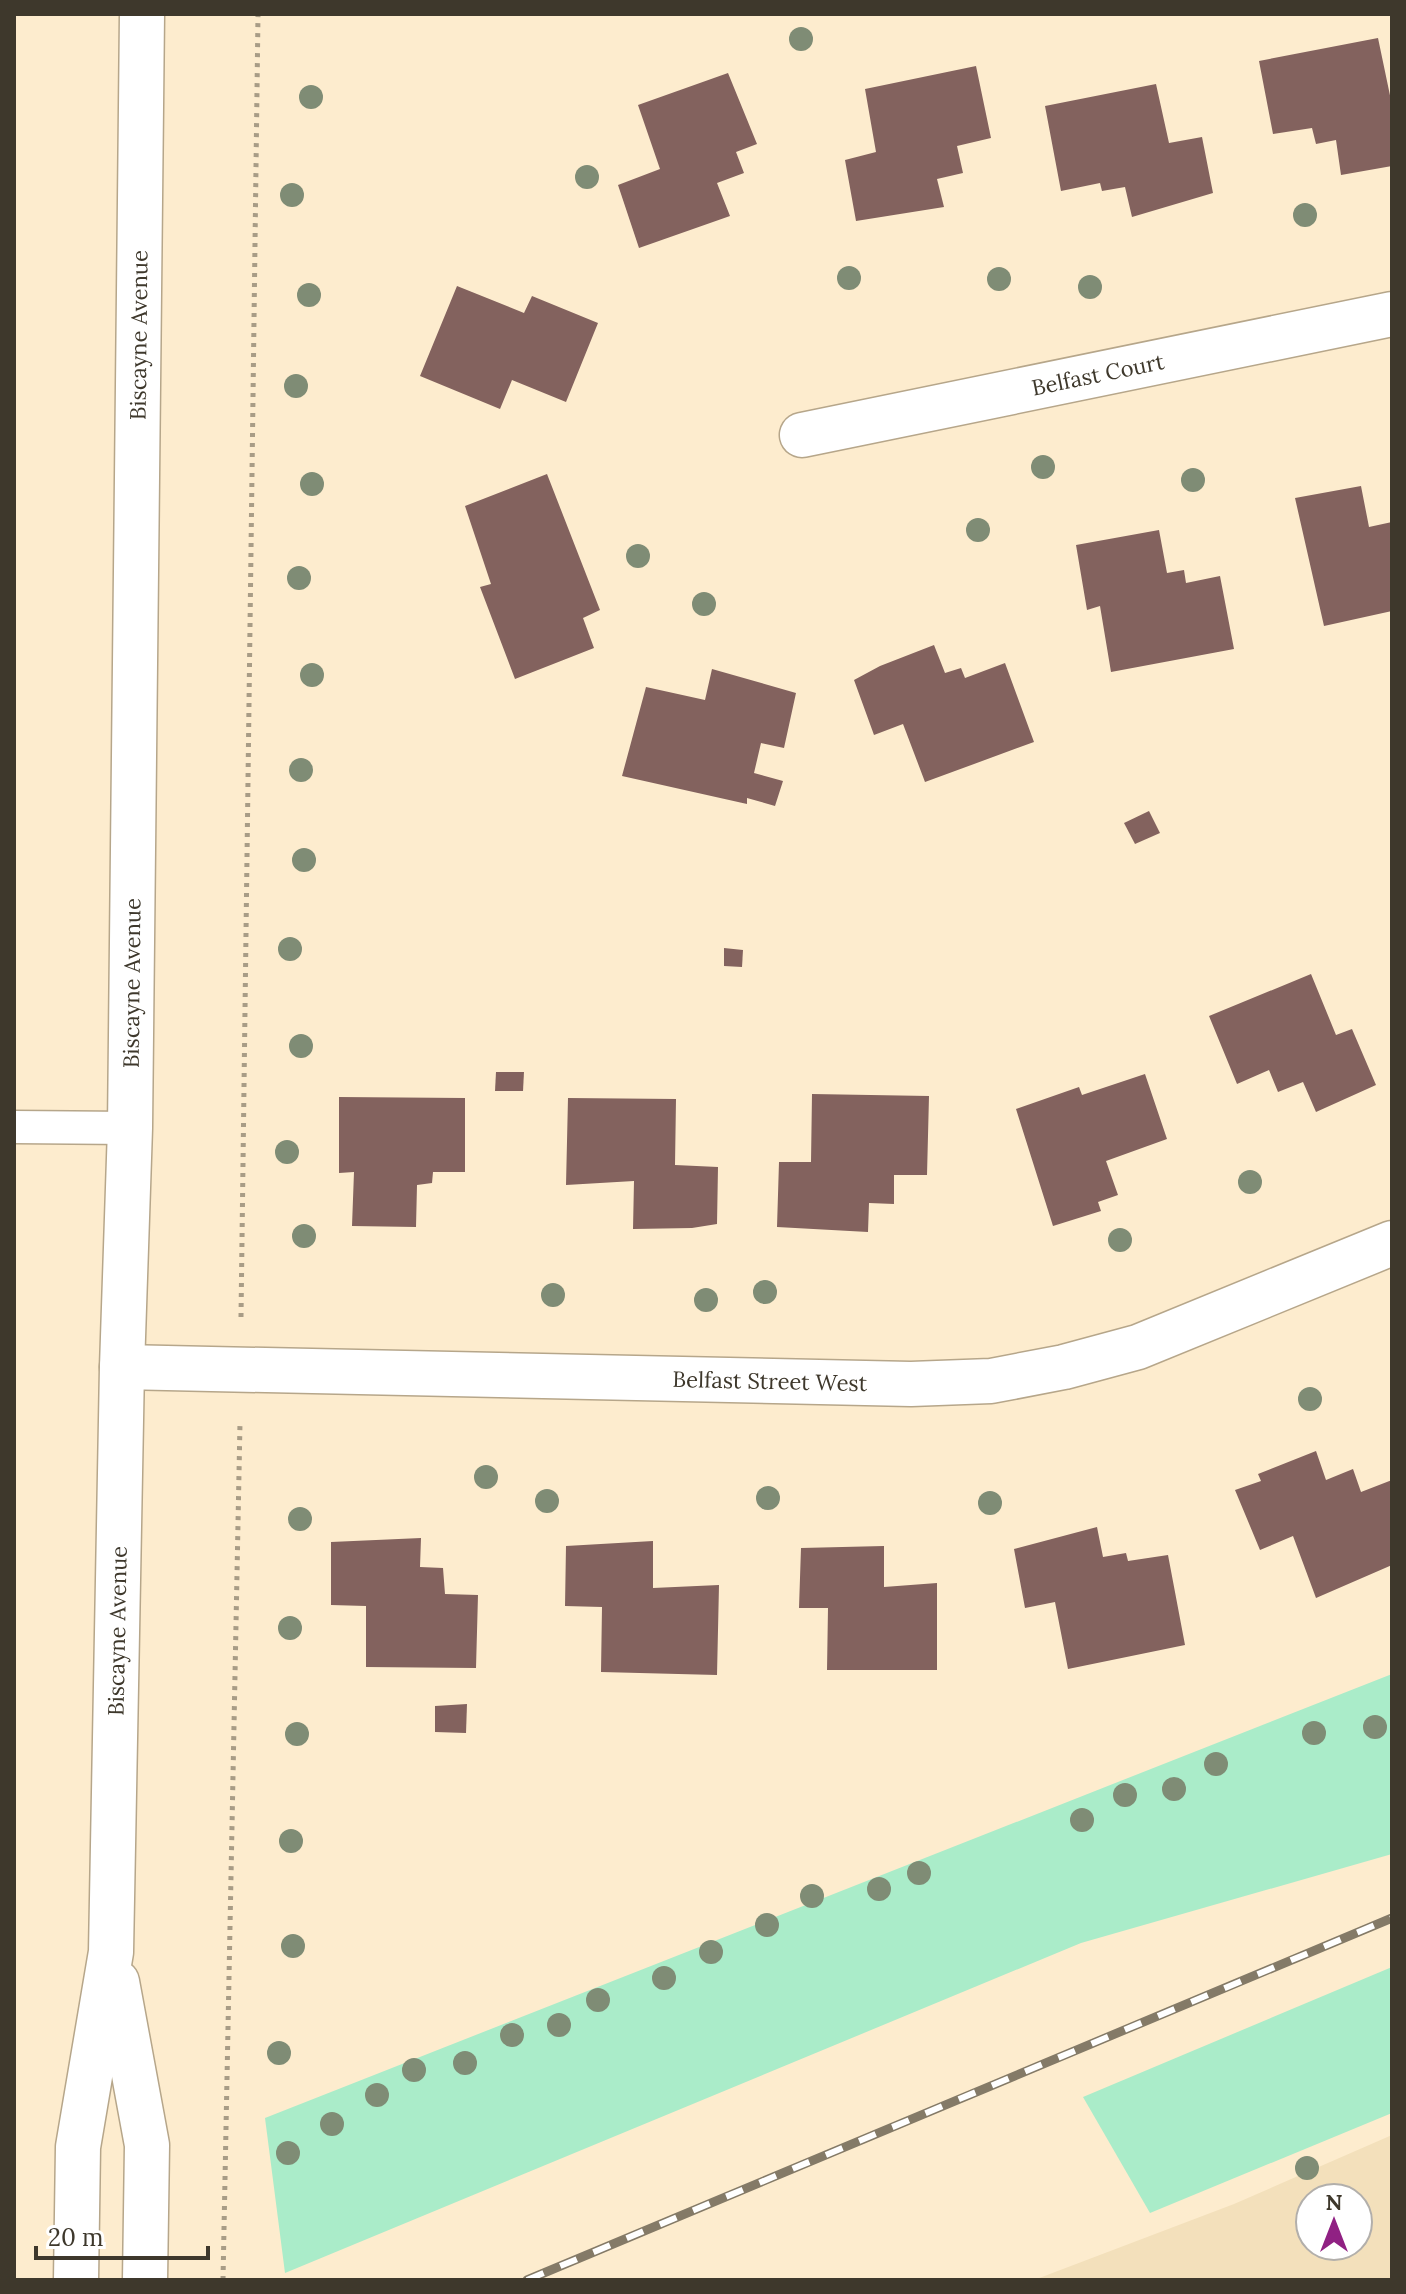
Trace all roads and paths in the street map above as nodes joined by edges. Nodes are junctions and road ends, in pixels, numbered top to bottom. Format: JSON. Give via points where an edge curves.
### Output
{"nodes":[{"id":1,"x":142,"y":14,"type":"edge"},
{"id":2,"x":258,"y":14,"type":"edge"},
{"id":3,"x":1392,"y":314,"type":"edge"},
{"id":4,"x":802,"y":435,"type":"dead end"},
{"id":5,"x":14,"y":1127,"type":"edge"},
{"id":6,"x":130,"y":1128,"type":"junction"},
{"id":7,"x":1392,"y":1243,"type":"edge"},
{"id":8,"x":122,"y":1367,"type":"junction"},
{"id":9,"x":241,"y":1370,"type":"junction"},
{"id":10,"x":111,"y":1952,"type":"junction"},
{"id":11,"x":76,"y":2280,"type":"edge"},
{"id":12,"x":145,"y":2280,"type":"edge"},
{"id":13,"x":223,"y":2280,"type":"edge"}],
"edges":[{"from":1,"to":6,"type":"street","name":"Biscayne Avenue"},
{"from":2,"to":9,"type":"path"},
{"from":3,"to":4,"type":"street","name":"Belfast Court"},
{"from":5,"to":6,"type":"lane"},
{"from":6,"to":8,"type":"street","name":"Biscayne Avenue"},
{"from":7,"to":9,"type":"street","name":"Belfast Street West","via":[[1138,1347],[991,1381],[911,1384]]},
{"from":8,"to":9,"type":"street","name":"Belfast Street West"},
{"from":8,"to":10,"type":"street","name":"Biscayne Avenue"},
{"from":9,"to":13,"type":"path"},
{"from":10,"to":11,"type":"street","name":"Biscayne Avenue","via":[[78,2147]]},
{"from":10,"to":12,"type":"street","name":"Biscayne Avenue","via":[[147,2145]]}]}
